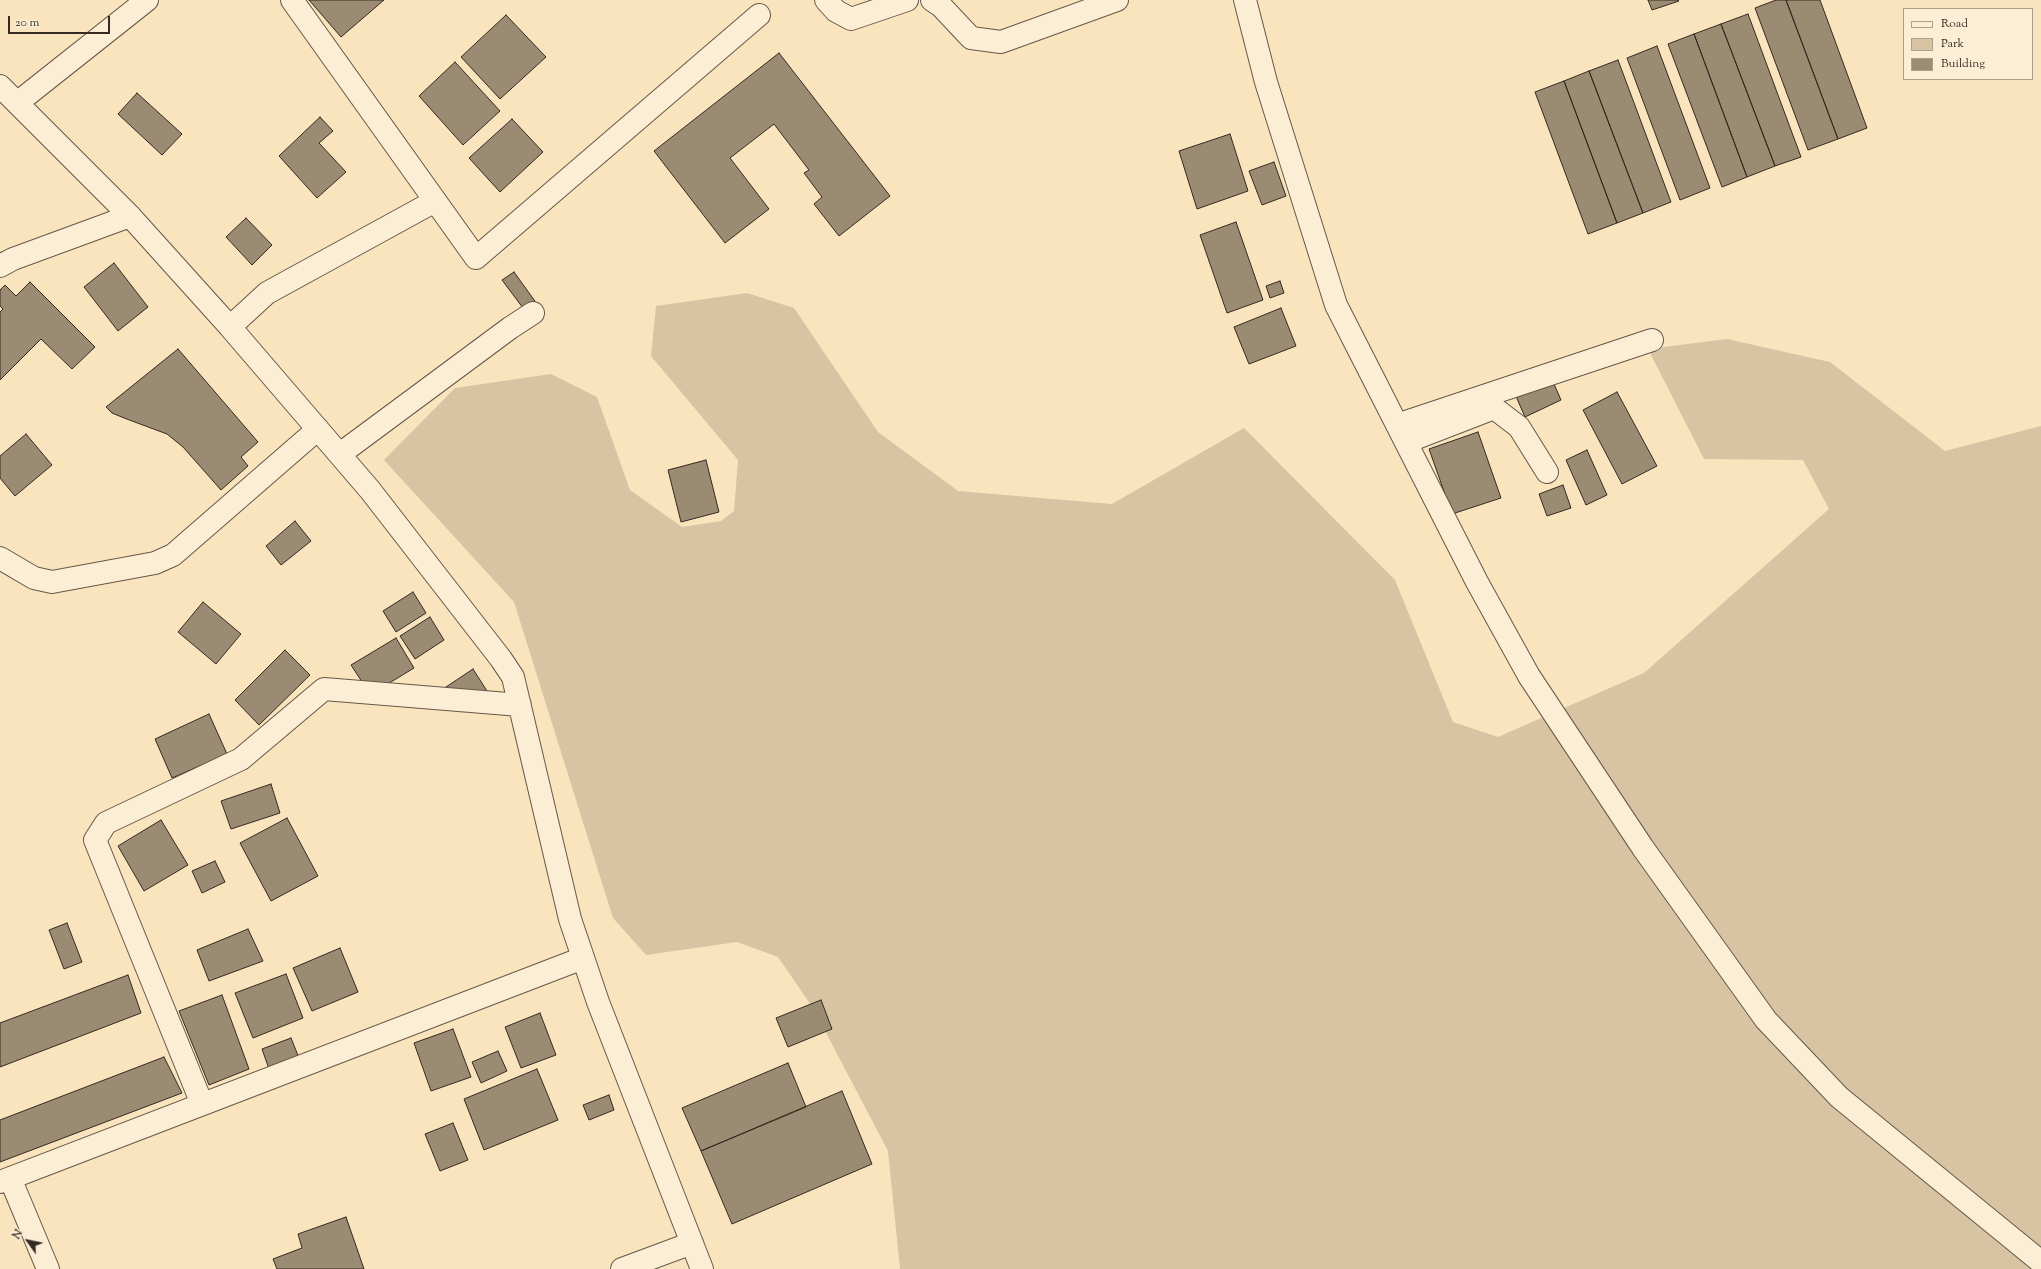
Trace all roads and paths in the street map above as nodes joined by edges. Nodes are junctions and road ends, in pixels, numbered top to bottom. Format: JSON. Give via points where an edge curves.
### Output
{"nodes":[{"id":1,"x":147,"y":0,"type":"edge"},
{"id":2,"x":292,"y":0,"type":"edge"},
{"id":3,"x":826,"y":0,"type":"edge"},
{"id":4,"x":907,"y":0,"type":"edge"},
{"id":5,"x":932,"y":0,"type":"edge"},
{"id":6,"x":1117,"y":0,"type":"edge"},
{"id":7,"x":1244,"y":0,"type":"edge"},
{"id":8,"x":759,"y":15,"type":"dead end"},
{"id":9,"x":0,"y":86,"type":"edge"},
{"id":10,"x":17,"y":103,"type":"junction"},
{"id":11,"x":435,"y":201,"type":"junction"},
{"id":12,"x":130,"y":216,"type":"junction"},
{"id":13,"x":0,"y":266,"type":"edge"},
{"id":14,"x":533,"y":313,"type":"dead end"},
{"id":15,"x":230,"y":326,"type":"junction"},
{"id":16,"x":1652,"y":340,"type":"dead end"},
{"id":17,"x":318,"y":428,"type":"junction"},
{"id":18,"x":1402,"y":434,"type":"junction"},
{"id":19,"x":340,"y":454,"type":"junction"},
{"id":20,"x":1547,"y":472,"type":"dead end"},
{"id":21,"x":0,"y":558,"type":"edge"},
{"id":22,"x":520,"y":704,"type":"junction"},
{"id":23,"x":583,"y":958,"type":"junction"},
{"id":24,"x":202,"y":1104,"type":"junction"},
{"id":25,"x":5,"y":1180,"type":"edge"},
{"id":26,"x":692,"y":1243,"type":"junction"},
{"id":27,"x":2041,"y":1262,"type":"edge"},
{"id":28,"x":48,"y":1269,"type":"edge"},
{"id":29,"x":622,"y":1269,"type":"edge"},
{"id":30,"x":702,"y":1269,"type":"edge"}],
"edges":[{"from":1,"to":10,"type":"street"},
{"from":2,"to":11,"type":"street"},
{"from":3,"to":4,"type":"street","via":[[836,11],[851,19]]},
{"from":5,"to":6,"type":"street","via":[[941,6],[970,38],[1001,42]]},
{"from":7,"to":18,"type":"street","via":[[1266,82],[1336,305]]},
{"from":8,"to":11,"type":"street","via":[[476,258]]},
{"from":9,"to":10,"type":"street"},
{"from":10,"to":12,"type":"street"},
{"from":11,"to":15,"type":"street","via":[[267,293]]},
{"from":12,"to":13,"type":"street"},
{"from":12,"to":15,"type":"street"},
{"from":14,"to":19,"type":"street"},
{"from":15,"to":17,"type":"street"},
{"from":16,"to":18,"type":"street"},
{"from":17,"to":19,"type":"street"},
{"from":17,"to":21,"type":"street","via":[[173,555],[155,563],[52,582],[34,578]]},
{"from":18,"to":20,"type":"street","via":[[1494,408],[1518,427]]},
{"from":18,"to":27,"type":"street","via":[[1477,582],[1529,676],[1643,848],[1766,1020],[1839,1097]]},
{"from":19,"to":22,"type":"street","via":[[501,659],[513,677]]},
{"from":22,"to":23,"type":"street","via":[[570,919]]},
{"from":22,"to":24,"type":"street","via":[[324,689],[241,759],[106,823],[95,840]]},
{"from":23,"to":24,"type":"street"},
{"from":23,"to":26,"type":"street"},
{"from":24,"to":25,"type":"street"},
{"from":25,"to":28,"type":"street"},
{"from":26,"to":29,"type":"street"},
{"from":26,"to":30,"type":"street"}]}
